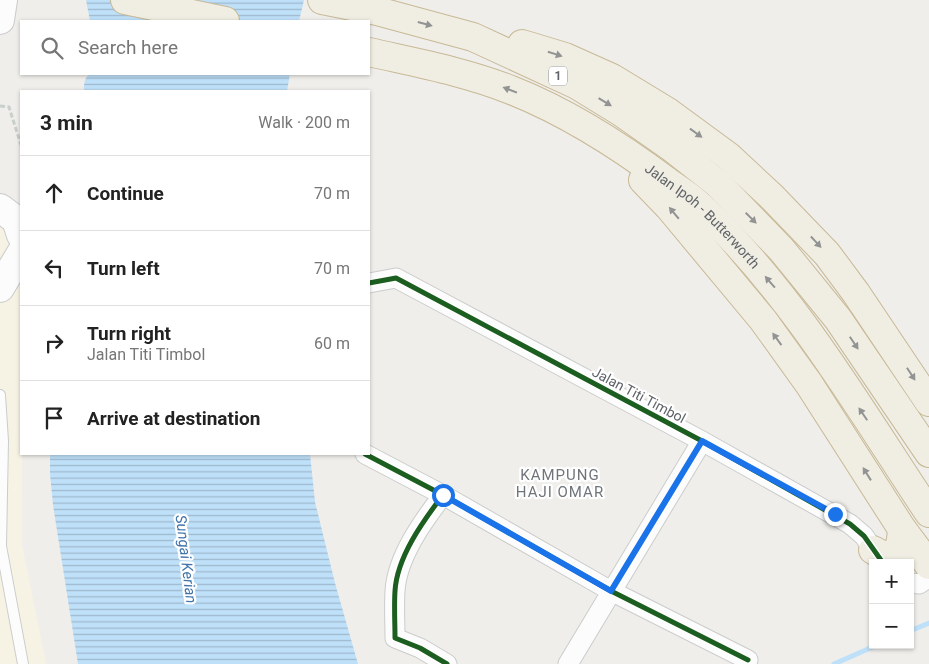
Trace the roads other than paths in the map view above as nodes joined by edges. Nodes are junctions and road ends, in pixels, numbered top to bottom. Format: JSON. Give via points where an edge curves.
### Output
{"nodes":[{"id":1,"x":3,"y":0,"type":"edge"},
{"id":2,"x":125,"y":0,"type":"edge"},
{"id":3,"x":322,"y":0,"type":"edge"},
{"id":4,"x":0,"y":20,"type":"edge"},
{"id":5,"x":220,"y":20,"type":"edge"},
{"id":6,"x":474,"y":36,"type":"junction"},
{"id":7,"x":370,"y":52,"type":"edge"},
{"id":8,"x":601,"y":136,"type":"junction"},
{"id":9,"x":0,"y":208,"type":"edge"},
{"id":10,"x":20,"y":232,"type":"edge"},
{"id":11,"x":20,"y":255,"type":"edge"},
{"id":12,"x":370,"y":283,"type":"edge"},
{"id":13,"x":0,"y":288,"type":"edge"},
{"id":14,"x":0,"y":395,"type":"edge"},
{"id":15,"x":929,"y":402,"type":"edge"},
{"id":16,"x":702,"y":441,"type":"junction"},
{"id":17,"x":929,"y":453,"type":"edge"},
{"id":18,"x":367,"y":455,"type":"edge"},
{"id":19,"x":443,"y":495,"type":"junction"},
{"id":20,"x":929,"y":513,"type":"edge"},
{"id":21,"x":929,"y":521,"type":"edge"},
{"id":22,"x":897,"y":523,"type":"junction"},
{"id":23,"x":878,"y":556,"type":"edge"},
{"id":24,"x":929,"y":565,"type":"edge"},
{"id":25,"x":929,"y":578,"type":"edge"},
{"id":26,"x":914,"y":583,"type":"edge"},
{"id":27,"x":611,"y":591,"type":"junction"},
{"id":28,"x":748,"y":660,"type":"dead end"},
{"id":29,"x":22,"y":664,"type":"edge"},
{"id":30,"x":447,"y":664,"type":"edge"},
{"id":31,"x":568,"y":664,"type":"edge"}],
"edges":[{"from":1,"to":4,"type":"street"},
{"from":2,"to":5,"type":"highway"},
{"from":3,"to":6,"type":"highway","number":"1","one_way":true},
{"from":6,"to":15,"type":"highway","one_way":true,"via":[[527,45],[565,57],[612,78],[668,112],[728,156],[772,196],[827,254]]},
{"from":6,"to":17,"type":"highway","number":"1","one_way":true,"via":[[577,85],[671,147],[717,183],[782,249],[838,319]]},
{"from":8,"to":7,"type":"highway","name":"Jalan Ipoh - Butterworth","number":"1","one_way":true,"via":[[568,116],[512,90],[451,71]]},
{"from":20,"to":8,"type":"highway","name":"Jalan Ipoh - Butterworth","number":"1","one_way":true,"via":[[779,292],[700,206]]},
{"from":22,"to":8,"type":"highway","one_way":true,"via":[[809,384],[763,320],[669,207]]},
{"from":9,"to":10,"type":"street","via":[[16,220]]},
{"from":11,"to":13,"type":"street"},
{"from":12,"to":16,"type":"street","name":"Jalan Titi Timbol","via":[[396,278]]},
{"from":14,"to":29,"type":"lane","via":[[3,441],[1,546]]},
{"from":16,"to":23,"type":"street","name":"Jalan Titi Timbol","via":[[850,524],[864,536]]},
{"from":16,"to":27,"type":"street"},
{"from":18,"to":19,"type":"street"},
{"from":19,"to":27,"type":"street"},
{"from":19,"to":30,"type":"street","via":[[413,538],[402,562],[395,589],[395,638]]},
{"from":21,"to":22,"type":"highway"},
{"from":22,"to":23,"type":"highway","via":[[901,541],[897,552]]},
{"from":22,"to":24,"type":"highway"},
{"from":25,"to":26,"type":"street"},
{"from":27,"to":28,"type":"street"},
{"from":27,"to":31,"type":"street"}]}
